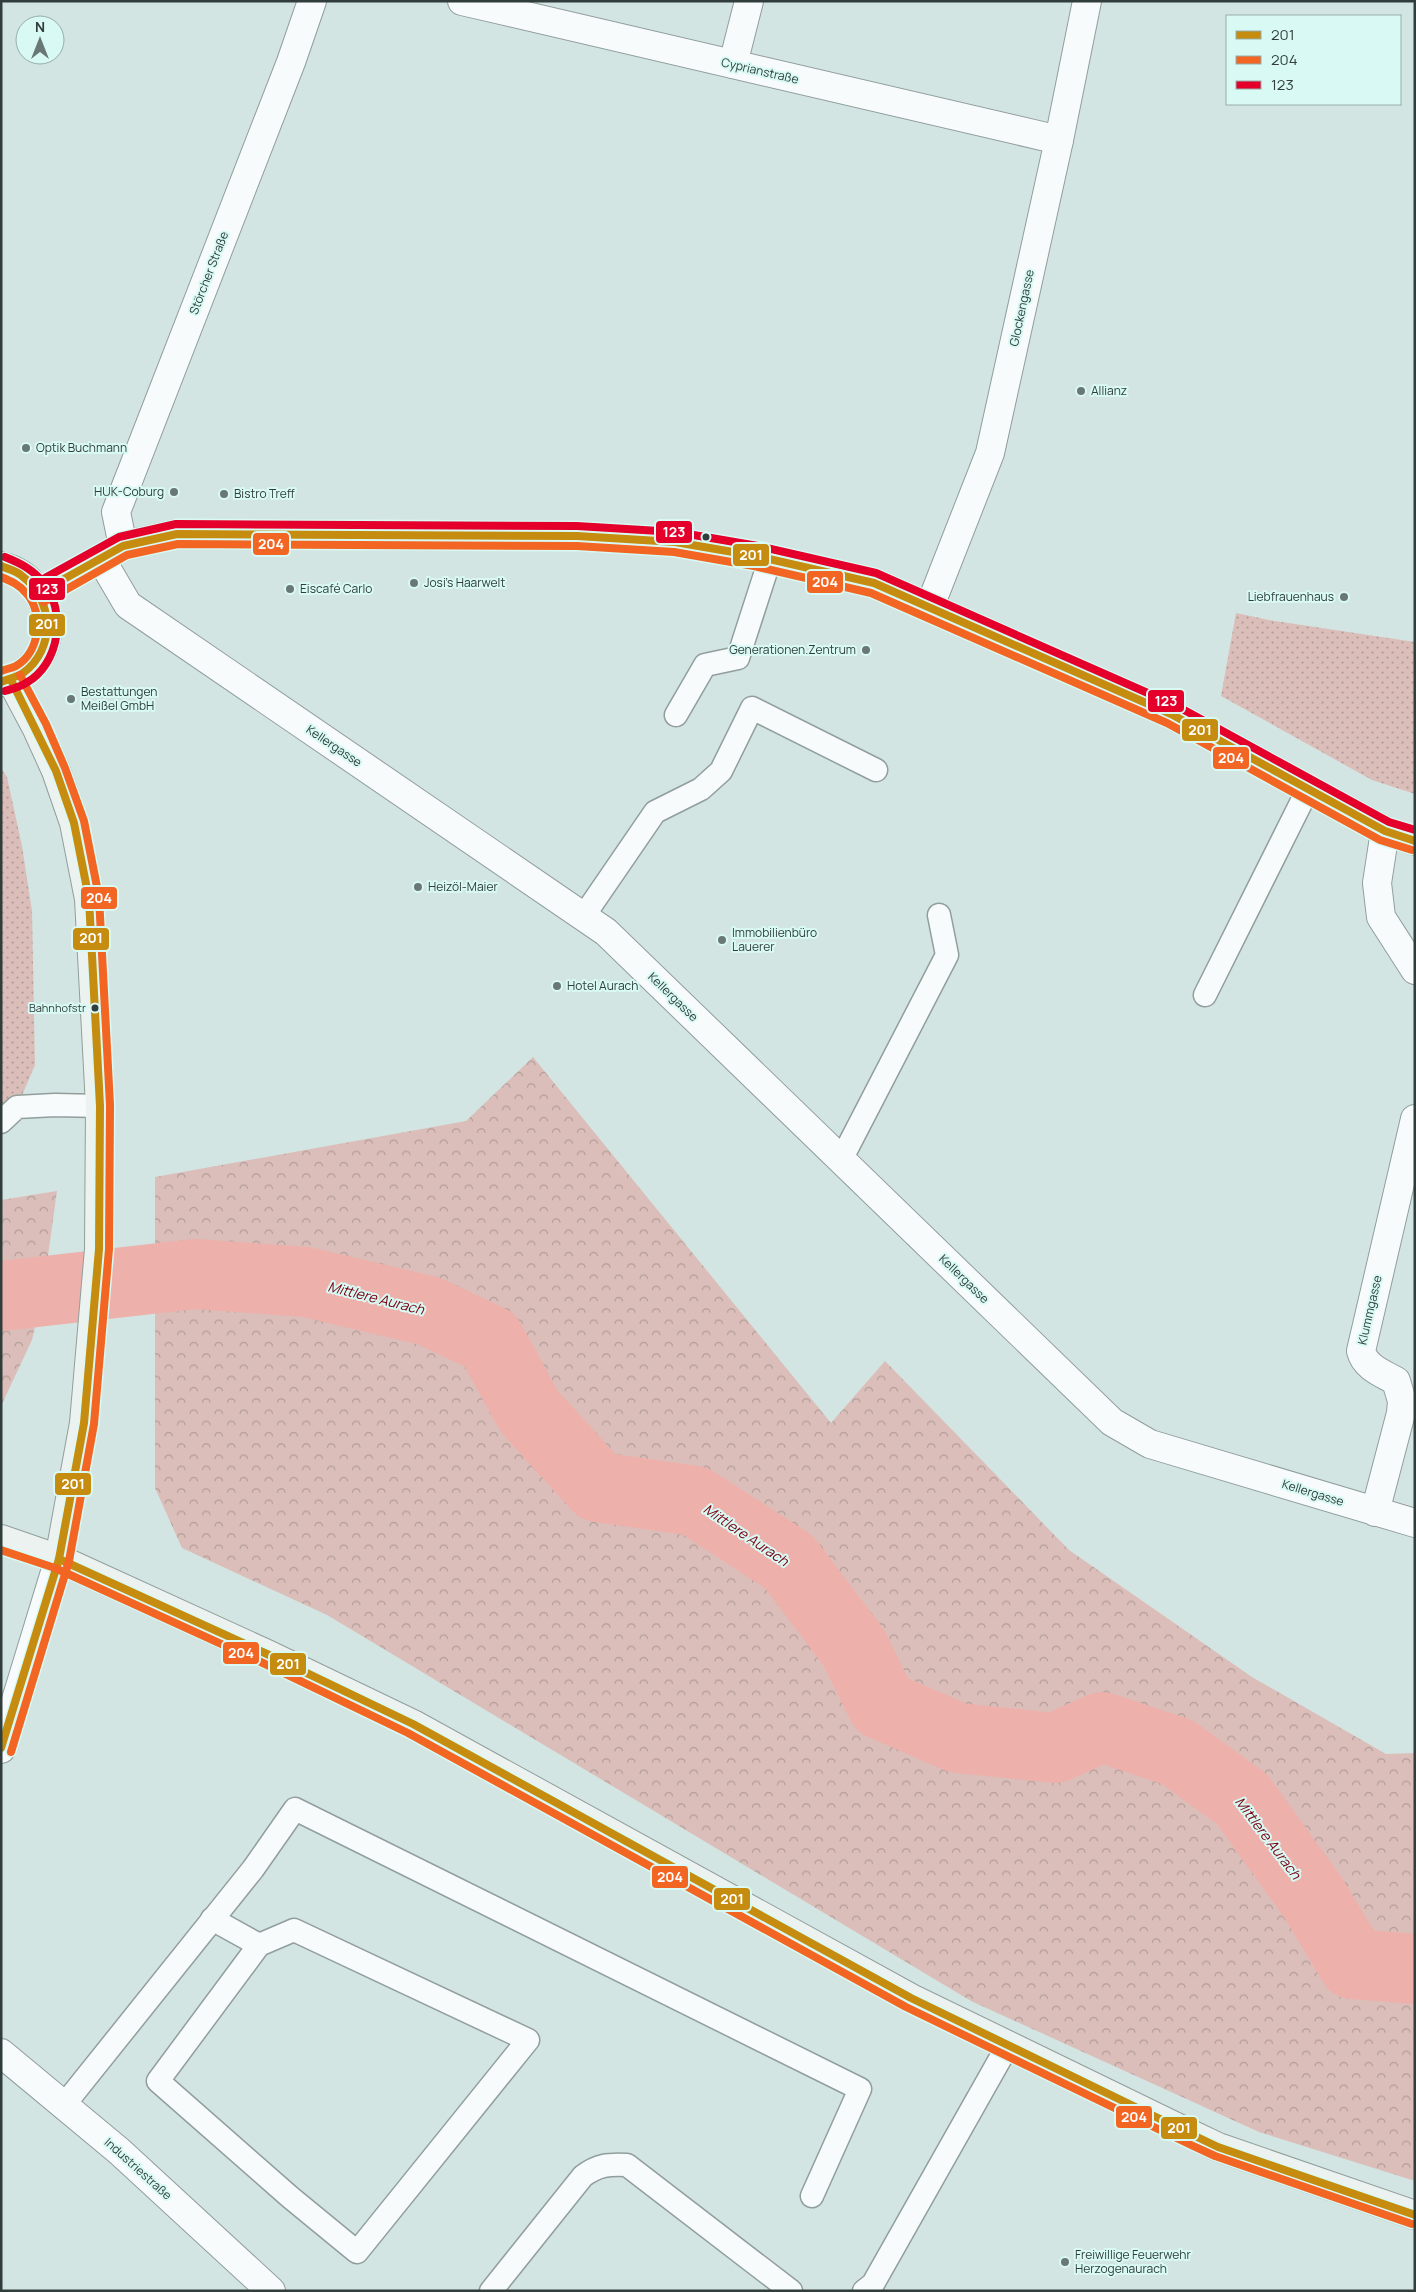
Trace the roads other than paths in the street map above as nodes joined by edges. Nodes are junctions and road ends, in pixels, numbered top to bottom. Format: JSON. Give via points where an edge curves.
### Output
{"nodes":[{"id":1,"x":312,"y":1,"type":"edge"},
{"id":2,"x":462,"y":1,"type":"edge"},
{"id":3,"x":749,"y":1,"type":"edge"},
{"id":4,"x":1087,"y":1,"type":"edge"},
{"id":5,"x":733,"y":64,"type":"junction"},
{"id":6,"x":1059,"y":140,"type":"junction"},
{"id":7,"x":112,"y":552,"type":"junction"},
{"id":8,"x":770,"y":559,"type":"junction"},
{"id":9,"x":1,"y":566,"type":"edge"},
{"id":10,"x":39,"y":593,"type":"junction"},
{"id":11,"x":930,"y":606,"type":"junction"},
{"id":12,"x":6,"y":681,"type":"edge"},
{"id":13,"x":676,"y":716,"type":"dead end"},
{"id":14,"x":876,"y":770,"type":"dead end"},
{"id":15,"x":1308,"y":789,"type":"junction"},
{"id":16,"x":1385,"y":832,"type":"junction"},
{"id":17,"x":1415,"y":841,"type":"edge"},
{"id":18,"x":939,"y":915,"type":"dead end"},
{"id":19,"x":584,"y":917,"type":"junction"},
{"id":20,"x":1415,"y":970,"type":"edge"},
{"id":21,"x":1205,"y":995,"type":"dead end"},
{"id":22,"x":100,"y":1106,"type":"junction"},
{"id":23,"x":1415,"y":1119,"type":"edge"},
{"id":24,"x":1,"y":1122,"type":"edge"},
{"id":25,"x":841,"y":1160,"type":"junction"},
{"id":26,"x":1375,"y":1512,"type":"junction"},
{"id":27,"x":1415,"y":1523,"type":"edge"},
{"id":28,"x":1,"y":1539,"type":"edge"},
{"id":29,"x":59,"y":1559,"type":"junction"},
{"id":30,"x":1,"y":1749,"type":"edge"},
{"id":31,"x":212,"y":1919,"type":"junction"},
{"id":32,"x":259,"y":1945,"type":"junction"},
{"id":33,"x":1008,"y":2046,"type":"junction"},
{"id":34,"x":1,"y":2053,"type":"edge"},
{"id":35,"x":64,"y":2106,"type":"junction"},
{"id":36,"x":812,"y":2196,"type":"dead end"},
{"id":37,"x":1415,"y":2215,"type":"edge"},
{"id":38,"x":271,"y":2291,"type":"edge"},
{"id":39,"x":491,"y":2291,"type":"edge"},
{"id":40,"x":791,"y":2291,"type":"edge"},
{"id":41,"x":864,"y":2291,"type":"edge"}],
"edges":[{"from":1,"to":7,"type":"street","name":"Störcher Straße","via":[[116,512]]},
{"from":2,"to":5,"type":"street","name":"Cyprianstraße"},
{"from":3,"to":5,"type":"street"},
{"from":4,"to":6,"type":"street","name":"Glockengasse"},
{"from":5,"to":6,"type":"street","name":"Cyprianstraße"},
{"from":6,"to":11,"type":"street","name":"Glockengasse","via":[[990,453]]},
{"from":7,"to":8,"type":"street","via":[[177,534],[577,536],[675,542]]},
{"from":7,"to":10,"type":"street"},
{"from":7,"to":19,"type":"street","name":"Kellergasse","via":[[128,605]]},
{"from":8,"to":11,"type":"street","via":[[874,583]]},
{"from":8,"to":13,"type":"lane","via":[[738,658],[705,665]]},
{"from":9,"to":10,"type":"street","via":[[24,576]]},
{"from":10,"to":12,"type":"street","via":[[48,619],[42,653],[29,669]]},
{"from":11,"to":15,"type":"street","via":[[1171,714]]},
{"from":12,"to":22,"type":"street","via":[[37,729],[74,823],[89,898]]},
{"from":14,"to":19,"type":"lane","via":[[752,708],[721,771],[701,789],[655,812]]},
{"from":15,"to":16,"type":"street"},
{"from":15,"to":21,"type":"lane"},
{"from":16,"to":17,"type":"street"},
{"from":16,"to":20,"type":"street","via":[[1377,883],[1381,917]]},
{"from":18,"to":25,"type":"lane","via":[[948,955]]},
{"from":19,"to":25,"type":"street","name":"Kellergasse","via":[[606,932]]},
{"from":22,"to":24,"type":"lane","via":[[17,1107]]},
{"from":22,"to":29,"type":"street","via":[[99,1249],[84,1423]]},
{"from":23,"to":26,"type":"street","name":"Klummgasse","via":[[1361,1351],[1369,1365],[1396,1381],[1402,1401]]},
{"from":25,"to":26,"type":"street","name":"Kellergasse","via":[[1112,1422],[1150,1444]]},
{"from":26,"to":27,"type":"street","name":"Kellergasse"},
{"from":28,"to":29,"type":"street"},
{"from":29,"to":30,"type":"street"},
{"from":29,"to":33,"type":"street","via":[[413,1724],[877,1980]]},
{"from":31,"to":32,"type":"lane"},
{"from":31,"to":35,"type":"lane"},
{"from":31,"to":36,"type":"lane","via":[[253,1870],[295,1809],[860,2089]]},
{"from":32,"to":32,"type":"lane","via":[[294,1930],[528,2040],[358,2252],[158,2081]]},
{"from":33,"to":37,"type":"street","via":[[1218,2147]]},
{"from":33,"to":41,"type":"lane","via":[[873,2284]]},
{"from":34,"to":35,"type":"street","name":"Industriestraße"},
{"from":35,"to":38,"type":"street","name":"Industriestraße","via":[[119,2151]]},
{"from":39,"to":40,"type":"lane","via":[[583,2176],[606,2164],[627,2165]]}]}
